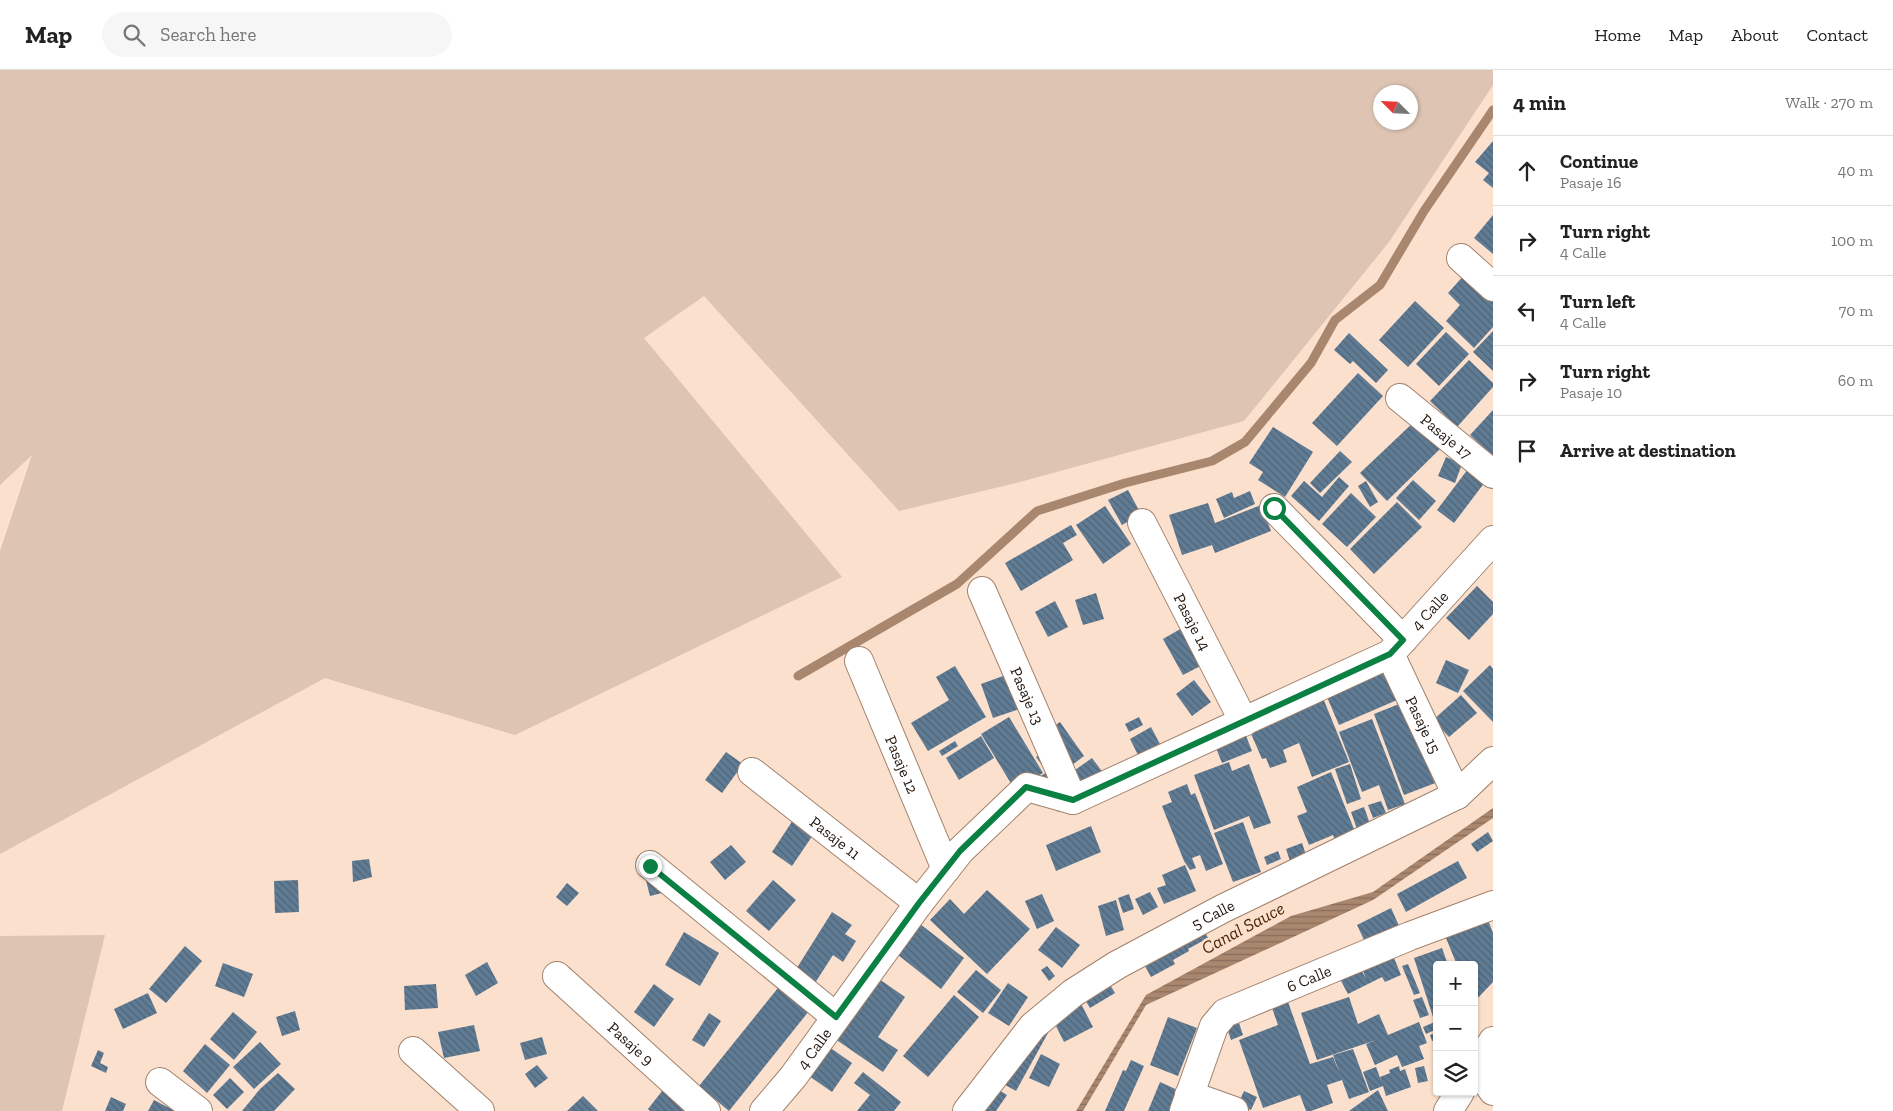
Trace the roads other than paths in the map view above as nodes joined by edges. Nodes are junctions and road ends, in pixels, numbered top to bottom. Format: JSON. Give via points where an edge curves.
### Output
{"nodes":[{"id":1,"x":1461,"y":258,"type":"dead end"},
{"id":2,"x":1493,"y":287,"type":"edge"},
{"id":3,"x":1400,"y":398,"type":"dead end"},
{"id":4,"x":1493,"y":474,"type":"edge"},
{"id":5,"x":1274,"y":508,"type":"dead end"},
{"id":6,"x":1142,"y":523,"type":"dead end"},
{"id":7,"x":1493,"y":540,"type":"edge"},
{"id":8,"x":982,"y":591,"type":"dead end"},
{"id":9,"x":1396,"y":647,"type":"junction"},
{"id":10,"x":859,"y":661,"type":"dead end"},
{"id":11,"x":1244,"y":722,"type":"junction"},
{"id":12,"x":1493,"y":761,"type":"edge"},
{"id":13,"x":752,"y":772,"type":"dead end"},
{"id":14,"x":1457,"y":795,"type":"junction"},
{"id":15,"x":1073,"y":800,"type":"junction"},
{"id":16,"x":650,"y":866,"type":"dead end"},
{"id":17,"x":946,"y":869,"type":"junction"},
{"id":18,"x":919,"y":903,"type":"junction"},
{"id":19,"x":1493,"y":905,"type":"edge"},
{"id":20,"x":557,"y":976,"type":"dead end"},
{"id":21,"x":836,"y":1017,"type":"junction"},
{"id":22,"x":1493,"y":1041,"type":"edge"},
{"id":23,"x":413,"y":1051,"type":"dead end"},
{"id":24,"x":1478,"y":1064,"type":"edge"},
{"id":25,"x":1478,"y":1073,"type":"edge"},
{"id":26,"x":160,"y":1082,"type":"dead end"},
{"id":27,"x":1493,"y":1091,"type":"edge"},
{"id":28,"x":1457,"y":1096,"type":"edge"},
{"id":29,"x":1186,"y":1103,"type":"edge"},
{"id":30,"x":198,"y":1111,"type":"edge"},
{"id":31,"x":480,"y":1111,"type":"edge"},
{"id":32,"x":706,"y":1111,"type":"edge"},
{"id":33,"x":764,"y":1111,"type":"edge"},
{"id":34,"x":967,"y":1111,"type":"edge"},
{"id":35,"x":1234,"y":1111,"type":"edge"},
{"id":36,"x":1448,"y":1111,"type":"edge"}],
"edges":[{"from":1,"to":2,"type":"street"},
{"from":3,"to":4,"type":"street","name":"Pasaje 17"},
{"from":5,"to":9,"type":"street","name":"Pasaje 15"},
{"from":6,"to":11,"type":"street","name":"Pasaje 14"},
{"from":7,"to":9,"type":"street","name":"4 Calle"},
{"from":8,"to":15,"type":"street","name":"Pasaje 13"},
{"from":9,"to":11,"type":"street","name":"4 Calle"},
{"from":9,"to":14,"type":"street","name":"Pasaje 15"},
{"from":10,"to":17,"type":"street","name":"Pasaje 12"},
{"from":11,"to":15,"type":"street","name":"4 Calle"},
{"from":12,"to":14,"type":"street","name":"5 Calle"},
{"from":13,"to":18,"type":"street","name":"Pasaje 11"},
{"from":14,"to":34,"type":"street","name":"5 Calle","via":[[1222,909],[1073,993],[1033,1026]]},
{"from":15,"to":17,"type":"street","name":"4 Calle","via":[[1026,787],[960,851]]},
{"from":16,"to":21,"type":"street"},
{"from":17,"to":18,"type":"street","name":"4 Calle"},
{"from":18,"to":21,"type":"street","name":"4 Calle"},
{"from":19,"to":29,"type":"street","name":"6 Calle","via":[[1225,1013],[1214,1026]]},
{"from":20,"to":32,"type":"street","name":"Pasaje 9"},
{"from":21,"to":33,"type":"street","name":"4 Calle"},
{"from":22,"to":24,"type":"street"},
{"from":23,"to":31,"type":"street"},
{"from":25,"to":27,"type":"street"},
{"from":26,"to":30,"type":"street"},
{"from":28,"to":36,"type":"street"},
{"from":29,"to":35,"type":"street"}]}
